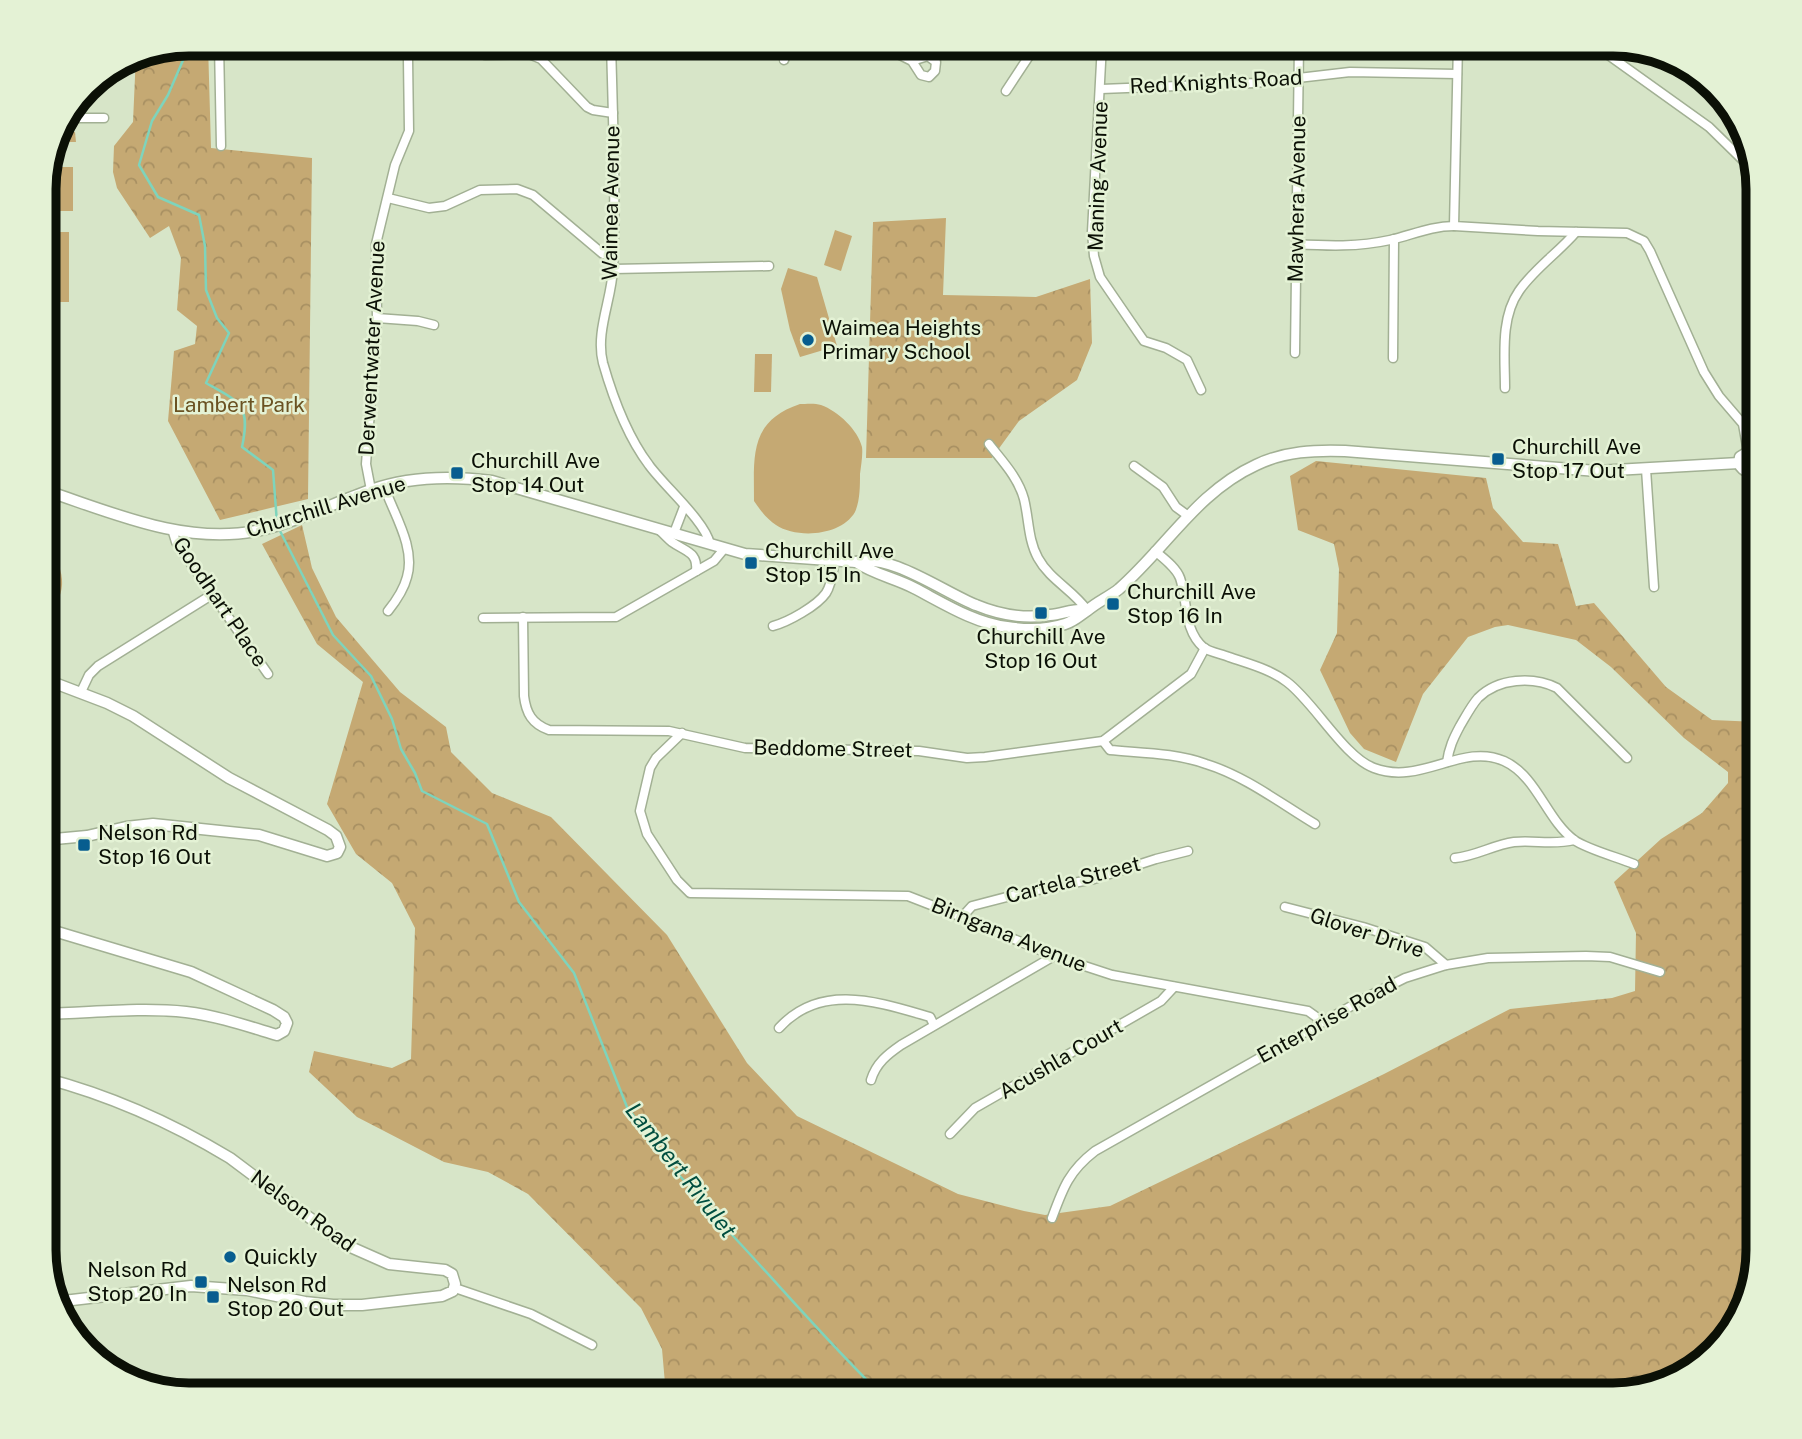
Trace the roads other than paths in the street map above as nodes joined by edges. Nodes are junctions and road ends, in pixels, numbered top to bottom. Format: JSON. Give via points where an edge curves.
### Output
{"nodes":[{"id":1,"x":219,"y":56,"type":"edge"},
{"id":2,"x":407,"y":56,"type":"edge"},
{"id":3,"x":531,"y":56,"type":"edge"},
{"id":4,"x":611,"y":56,"type":"edge"},
{"id":5,"x":785,"y":56,"type":"edge"},
{"id":6,"x":902,"y":56,"type":"edge"},
{"id":7,"x":1029,"y":56,"type":"edge"},
{"id":8,"x":1102,"y":56,"type":"edge"},
{"id":9,"x":1300,"y":56,"type":"edge"},
{"id":10,"x":1458,"y":56,"type":"edge"},
{"id":11,"x":1610,"y":56,"type":"edge"},
{"id":12,"x":784,"y":60,"type":"dead end"},
{"id":13,"x":912,"y":61,"type":"dead end"},
{"id":14,"x":1457,"y":74,"type":"junction"},
{"id":15,"x":1299,"y":78,"type":"junction"},
{"id":16,"x":1101,"y":89,"type":"junction"},
{"id":17,"x":1006,"y":91,"type":"dead end"},
{"id":18,"x":613,"y":113,"type":"junction"},
{"id":19,"x":76,"y":118,"type":"edge"},
{"id":20,"x":104,"y":118,"type":"dead end"},
{"id":21,"x":221,"y":146,"type":"dead end"},
{"id":22,"x":1742,"y":159,"type":"edge"},
{"id":23,"x":388,"y":198,"type":"junction"},
{"id":24,"x":1454,"y":226,"type":"junction"},
{"id":25,"x":1576,"y":232,"type":"junction"},
{"id":26,"x":1394,"y":239,"type":"junction"},
{"id":27,"x":1296,"y":244,"type":"junction"},
{"id":28,"x":612,"y":255,"type":"junction"},
{"id":29,"x":768,"y":266,"type":"dead end"},
{"id":30,"x":613,"y":270,"type":"junction"},
{"id":31,"x":377,"y":318,"type":"junction"},
{"id":32,"x":434,"y":325,"type":"dead end"},
{"id":33,"x":1295,"y":354,"type":"dead end"},
{"id":34,"x":1392,"y":358,"type":"dead end"},
{"id":35,"x":1505,"y":388,"type":"dead end"},
{"id":36,"x":1201,"y":390,"type":"dead end"},
{"id":37,"x":1746,"y":443,"type":"edge"},
{"id":38,"x":989,"y":444,"type":"dead end"},
{"id":39,"x":1746,"y":453,"type":"edge"},
{"id":40,"x":1739,"y":463,"type":"junction"},
{"id":41,"x":1134,"y":467,"type":"dead end"},
{"id":42,"x":1646,"y":469,"type":"junction"},
{"id":43,"x":1746,"y":471,"type":"edge"},
{"id":44,"x":384,"y":486,"type":"junction"},
{"id":45,"x":371,"y":490,"type":"junction"},
{"id":46,"x":56,"y":494,"type":"edge"},
{"id":47,"x":684,"y":507,"type":"junction"},
{"id":48,"x":1187,"y":515,"type":"junction"},
{"id":49,"x":172,"y":529,"type":"junction"},
{"id":50,"x":659,"y":529,"type":"junction"},
{"id":51,"x":674,"y":533,"type":"junction"},
{"id":52,"x":710,"y":544,"type":"junction"},
{"id":53,"x":724,"y":549,"type":"junction"},
{"id":54,"x":1155,"y":551,"type":"junction"},
{"id":55,"x":835,"y":560,"type":"junction"},
{"id":56,"x":696,"y":571,"type":"junction"},
{"id":57,"x":1654,"y":587,"type":"dead end"},
{"id":58,"x":213,"y":594,"type":"junction"},
{"id":59,"x":1087,"y":610,"type":"junction"},
{"id":60,"x":388,"y":611,"type":"dead end"},
{"id":61,"x":523,"y":617,"type":"junction"},
{"id":62,"x":483,"y":618,"type":"dead end"},
{"id":63,"x":773,"y":626,"type":"dead end"},
{"id":64,"x":1205,"y":648,"type":"junction"},
{"id":65,"x":268,"y":674,"type":"dead end"},
{"id":66,"x":56,"y":683,"type":"edge"},
{"id":67,"x":81,"y":692,"type":"junction"},
{"id":68,"x":682,"y":733,"type":"junction"},
{"id":69,"x":1103,"y":741,"type":"junction"},
{"id":70,"x":1627,"y":758,"type":"dead end"},
{"id":71,"x":1447,"y":762,"type":"junction"},
{"id":72,"x":1315,"y":824,"type":"dead end"},
{"id":73,"x":56,"y":840,"type":"edge"},
{"id":74,"x":1574,"y":840,"type":"junction"},
{"id":75,"x":1188,"y":852,"type":"dead end"},
{"id":76,"x":1455,"y":858,"type":"dead end"},
{"id":77,"x":1634,"y":864,"type":"dead end"},
{"id":78,"x":1284,"y":907,"type":"dead end"},
{"id":79,"x":962,"y":917,"type":"junction"},
{"id":80,"x":56,"y":932,"type":"edge"},
{"id":81,"x":1054,"y":956,"type":"junction"},
{"id":82,"x":1446,"y":965,"type":"junction"},
{"id":83,"x":1660,"y":972,"type":"dead end"},
{"id":84,"x":1174,"y":987,"type":"junction"},
{"id":85,"x":56,"y":1013,"type":"edge"},
{"id":86,"x":1322,"y":1021,"type":"junction"},
{"id":87,"x":934,"y":1025,"type":"junction"},
{"id":88,"x":779,"y":1028,"type":"dead end"},
{"id":89,"x":871,"y":1080,"type":"dead end"},
{"id":90,"x":56,"y":1082,"type":"edge"},
{"id":91,"x":950,"y":1134,"type":"dead end"},
{"id":92,"x":1052,"y":1219,"type":"dead end"},
{"id":93,"x":455,"y":1287,"type":"junction"},
{"id":94,"x":66,"y":1301,"type":"edge"},
{"id":95,"x":592,"y":1345,"type":"dead end"}],
"edges":[{"from":1,"to":21,"type":"street"},
{"from":2,"to":23,"type":"street","name":"Derwentwater Avenue","via":[[409,131]]},
{"from":3,"to":18,"type":"street","via":[[541,59],[587,107]]},
{"from":4,"to":18,"type":"street","name":"Waimea Avenue"},
{"from":5,"to":12,"type":"street"},
{"from":6,"to":13,"type":"street"},
{"from":7,"to":17,"type":"street"},
{"from":8,"to":16,"type":"street","name":"Maning Avenue"},
{"from":9,"to":15,"type":"street","name":"Mawhera Avenue"},
{"from":10,"to":14,"type":"street"},
{"from":11,"to":22,"type":"street","via":[[1709,127]]},
{"from":14,"to":15,"type":"street","name":"Red Knights Road","via":[[1350,72]]},
{"from":14,"to":24,"type":"street"},
{"from":15,"to":16,"type":"street","name":"Red Knights Road"},
{"from":15,"to":27,"type":"street","name":"Mawhera Avenue"},
{"from":16,"to":36,"type":"street","name":"Maning Avenue","via":[[1093,232],[1100,277],[1144,341],[1187,360]]},
{"from":18,"to":28,"type":"street","name":"Waimea Avenue"},
{"from":19,"to":20,"type":"street"},
{"from":23,"to":28,"type":"street","via":[[429,208],[480,190],[517,189],[533,195],[603,254]]},
{"from":23,"to":31,"type":"street","name":"Derwentwater Avenue","via":[[376,244]]},
{"from":24,"to":25,"type":"street"},
{"from":24,"to":26,"type":"street"},
{"from":25,"to":35,"type":"street","via":[[1519,290],[1512,303],[1506,327]]},
{"from":25,"to":37,"type":"street","via":[[1627,233],[1644,241],[1712,385],[1742,424]]},
{"from":26,"to":27,"type":"street","via":[[1359,246]]},
{"from":26,"to":34,"type":"street"},
{"from":27,"to":33,"type":"street","name":"Mawhera Avenue"},
{"from":28,"to":30,"type":"street","name":"Waimea Avenue"},
{"from":29,"to":30,"type":"street"},
{"from":30,"to":47,"type":"street","name":"Waimea Avenue","via":[[601,335],[603,363],[635,445]]},
{"from":31,"to":32,"type":"street"},
{"from":31,"to":45,"type":"street","name":"Derwentwater Avenue","via":[[366,464]]},
{"from":38,"to":59,"type":"street","via":[[1024,499],[1040,562]]},
{"from":39,"to":40,"type":"street"},
{"from":40,"to":42,"type":"street","name":"Churchill Avenue"},
{"from":40,"to":43,"type":"street"},
{"from":41,"to":48,"type":"street","via":[[1163,487]]},
{"from":42,"to":48,"type":"street","name":"Churchill Avenue","via":[[1570,470],[1313,450],[1257,464],[1225,482]]},
{"from":42,"to":57,"type":"street"},
{"from":44,"to":45,"type":"street","name":"Churchill Avenue"},
{"from":44,"to":50,"type":"street","name":"Churchill Avenue","via":[[455,477],[492,481]]},
{"from":44,"to":60,"type":"street","via":[[403,533],[409,567],[406,582]]},
{"from":45,"to":49,"type":"street","name":"Churchill Avenue","via":[[269,527],[236,533]]},
{"from":46,"to":49,"type":"street","name":"Churchill Avenue"},
{"from":47,"to":51,"type":"street"},
{"from":47,"to":52,"type":"street","name":"Waimea Avenue","via":[[703,527]]},
{"from":48,"to":54,"type":"street","name":"Churchill Avenue"},
{"from":49,"to":58,"type":"street","name":"Goodhart Place","via":[[176,542]]},
{"from":50,"to":51,"type":"street","name":"Churchill Avenue"},
{"from":50,"to":56,"type":"street","via":[[692,553]]},
{"from":51,"to":52,"type":"street","name":"Churchill Avenue"},
{"from":52,"to":53,"type":"street","name":"Churchill Avenue"},
{"from":53,"to":55,"type":"street","name":"Churchill Avenue"},
{"from":53,"to":56,"type":"street"},
{"from":54,"to":59,"type":"street","name":"Churchill Avenue","via":[[1119,588]]},
{"from":54,"to":64,"type":"street","via":[[1180,577],[1192,631]]},
{"from":55,"to":59,"type":"street","name":"Churchill Avenue","via":[[856,562],[973,618],[1005,627],[1066,624]]},
{"from":55,"to":63,"type":"street","via":[[826,594],[788,622]]},
{"from":56,"to":61,"type":"street","via":[[616,617]]},
{"from":58,"to":65,"type":"street","name":"Goodhart Place"},
{"from":58,"to":67,"type":"street","via":[[98,666]]},
{"from":61,"to":62,"type":"street"},
{"from":61,"to":68,"type":"street","name":"Beddome Street","via":[[526,709],[538,727]]},
{"from":64,"to":69,"type":"street","name":"Beddome Street","via":[[1191,674]]},
{"from":64,"to":71,"type":"street","via":[[1290,684],[1372,768],[1411,773]]},
{"from":66,"to":67,"type":"street"},
{"from":67,"to":73,"type":"street","via":[[133,716],[229,778],[328,830],[340,847],[327,856],[259,835],[153,824]]},
{"from":68,"to":69,"type":"street","name":"Beddome Street","via":[[745,748],[919,751],[967,758]]},
{"from":68,"to":79,"type":"street","name":"Birngana Avenue","via":[[650,768],[640,811],[647,834],[690,892],[896,895]]},
{"from":69,"to":72,"type":"street","via":[[1110,750],[1207,764]]},
{"from":70,"to":71,"type":"street","via":[[1557,688],[1522,680],[1506,682],[1479,697],[1449,747]]},
{"from":71,"to":74,"type":"street","via":[[1476,756],[1511,764]]},
{"from":74,"to":76,"type":"street","via":[[1562,844],[1515,842]]},
{"from":74,"to":77,"type":"street"},
{"from":75,"to":79,"type":"street","name":"Cartela Street","via":[[1094,880],[972,906]]},
{"from":78,"to":82,"type":"street","name":"Glover Drive","via":[[1425,947]]},
{"from":79,"to":81,"type":"street","name":"Birngana Avenue"},
{"from":80,"to":85,"type":"street","via":[[191,972],[273,1010],[287,1023],[277,1035],[189,1013],[138,1009]]},
{"from":81,"to":84,"type":"street","name":"Birngana Avenue","via":[[1112,975]]},
{"from":81,"to":87,"type":"street"},
{"from":82,"to":83,"type":"street","name":"Enterprise Road","via":[[1488,958],[1586,956],[1610,957]]},
{"from":82,"to":86,"type":"street","name":"Enterprise Road","via":[[1405,978]]},
{"from":84,"to":86,"type":"street","name":"Birngana Avenue","via":[[1308,1011]]},
{"from":84,"to":91,"type":"street","name":"Acushla Court","via":[[1161,1002],[975,1108]]},
{"from":86,"to":92,"type":"street","name":"Enterprise Road","via":[[1095,1151],[1065,1182]]},
{"from":87,"to":88,"type":"street","via":[[930,1017],[873,1001],[830,1000],[796,1011]]},
{"from":87,"to":89,"type":"street","via":[[888,1054]]},
{"from":90,"to":93,"type":"street","name":"Nelson Road","via":[[112,1099],[187,1134],[230,1158],[346,1245],[389,1264],[445,1270],[454,1277]]},
{"from":93,"to":94,"type":"street","via":[[442,1296],[362,1305],[191,1286]]},
{"from":93,"to":95,"type":"street","via":[[531,1314]]}]}
